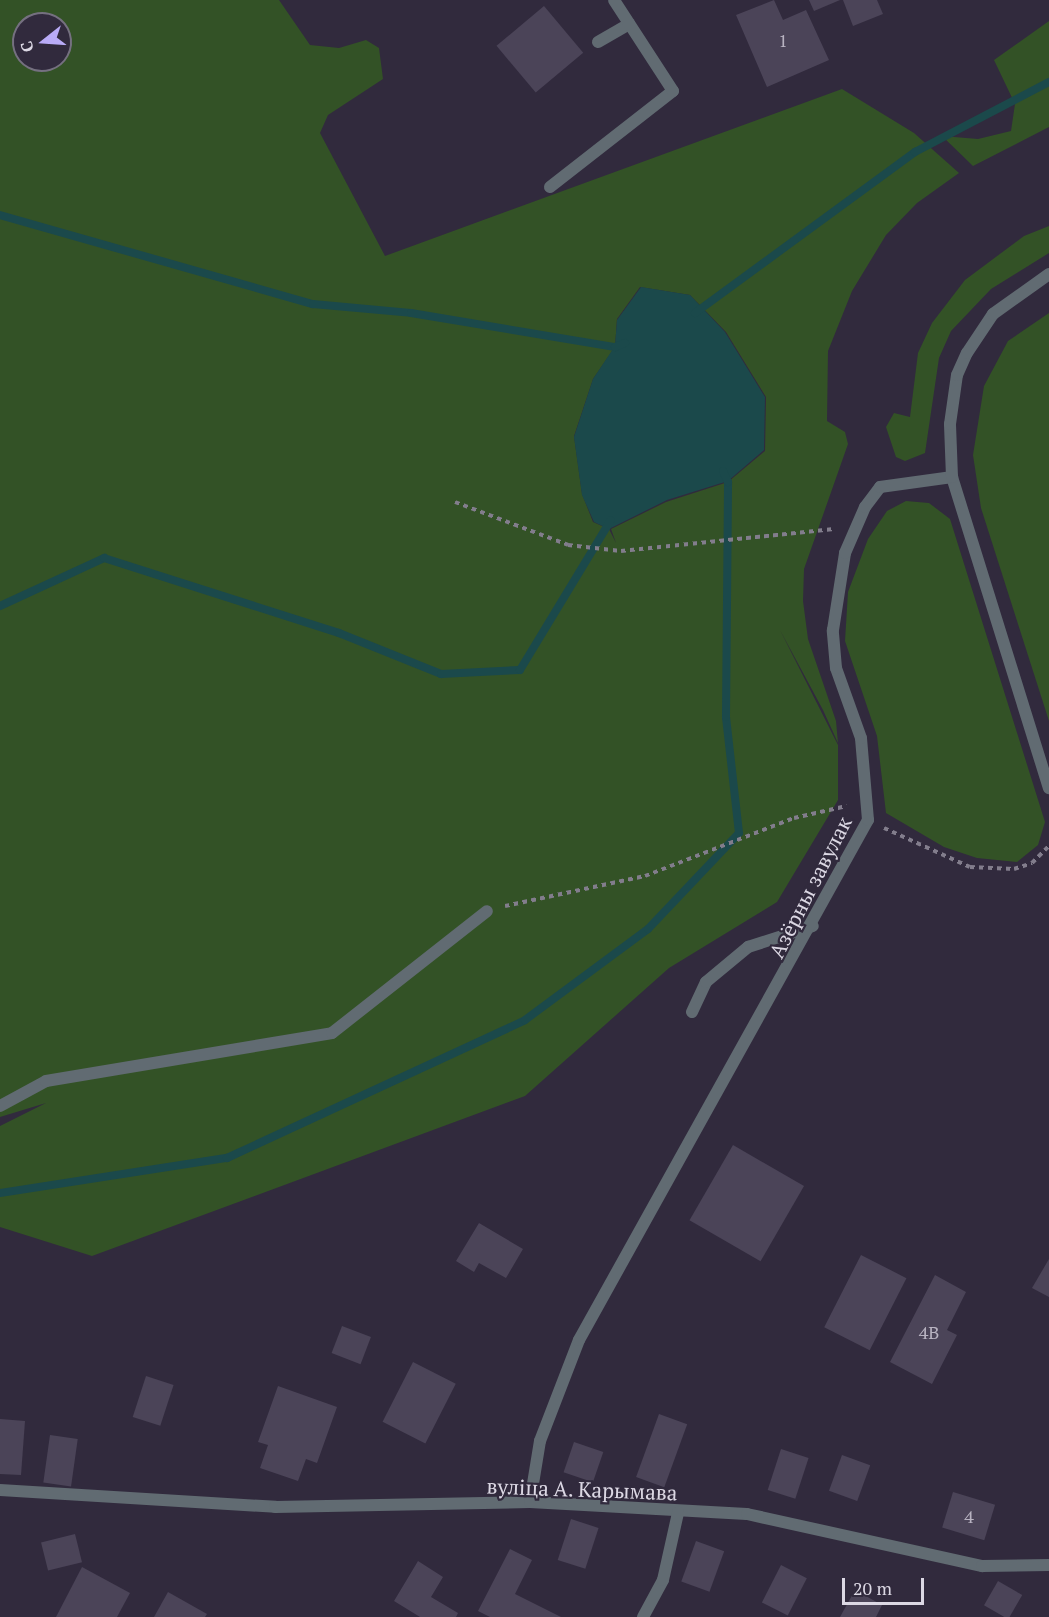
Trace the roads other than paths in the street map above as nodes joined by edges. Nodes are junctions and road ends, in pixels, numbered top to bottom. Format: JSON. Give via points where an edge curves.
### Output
{"nodes":[{"id":1,"x":614,"y":0,"type":"edge"},
{"id":2,"x":629,"y":24,"type":"junction"},
{"id":3,"x":598,"y":42,"type":"dead end"},
{"id":4,"x":550,"y":187,"type":"dead end"},
{"id":5,"x":1049,"y":274,"type":"edge"},
{"id":6,"x":952,"y":477,"type":"junction"},
{"id":7,"x":1049,"y":788,"type":"edge"},
{"id":8,"x":487,"y":911,"type":"road end"},
{"id":9,"x":813,"y":926,"type":"junction"},
{"id":10,"x":692,"y":1012,"type":"dead end"},
{"id":11,"x":0,"y":1106,"type":"edge"},
{"id":12,"x":0,"y":1490,"type":"edge"},
{"id":13,"x":530,"y":1502,"type":"junction"},
{"id":14,"x":678,"y":1513,"type":"junction"},
{"id":15,"x":1049,"y":1565,"type":"edge"},
{"id":16,"x":643,"y":1617,"type":"edge"}],
"edges":[{"from":1,"to":2,"type":"street"},
{"from":2,"to":3,"type":"street"},
{"from":2,"to":4,"type":"street","via":[[673,91]]},
{"from":5,"to":6,"type":"street","via":[[993,314],[957,375],[950,424]]},
{"from":6,"to":7,"type":"street"},
{"from":6,"to":9,"type":"street","name":"Азёрны завулак","via":[[880,487],[855,529],[836,585],[833,630],[837,668],[861,738],[868,820]]},
{"from":8,"to":11,"type":"street","via":[[332,1033],[46,1081]]},
{"from":9,"to":10,"type":"street","via":[[748,947],[706,982]]},
{"from":9,"to":13,"type":"street","name":"Азёрны завулак","via":[[579,1340],[540,1441]]},
{"from":12,"to":13,"type":"street","name":"вуліца А. Карымава","via":[[276,1507]]},
{"from":13,"to":14,"type":"street","name":"вуліца А. Карымава"},
{"from":14,"to":15,"type":"street","name":"вуліца А. Карымава","via":[[747,1514],[982,1566]]},
{"from":14,"to":16,"type":"street","via":[[663,1580]]}]}
